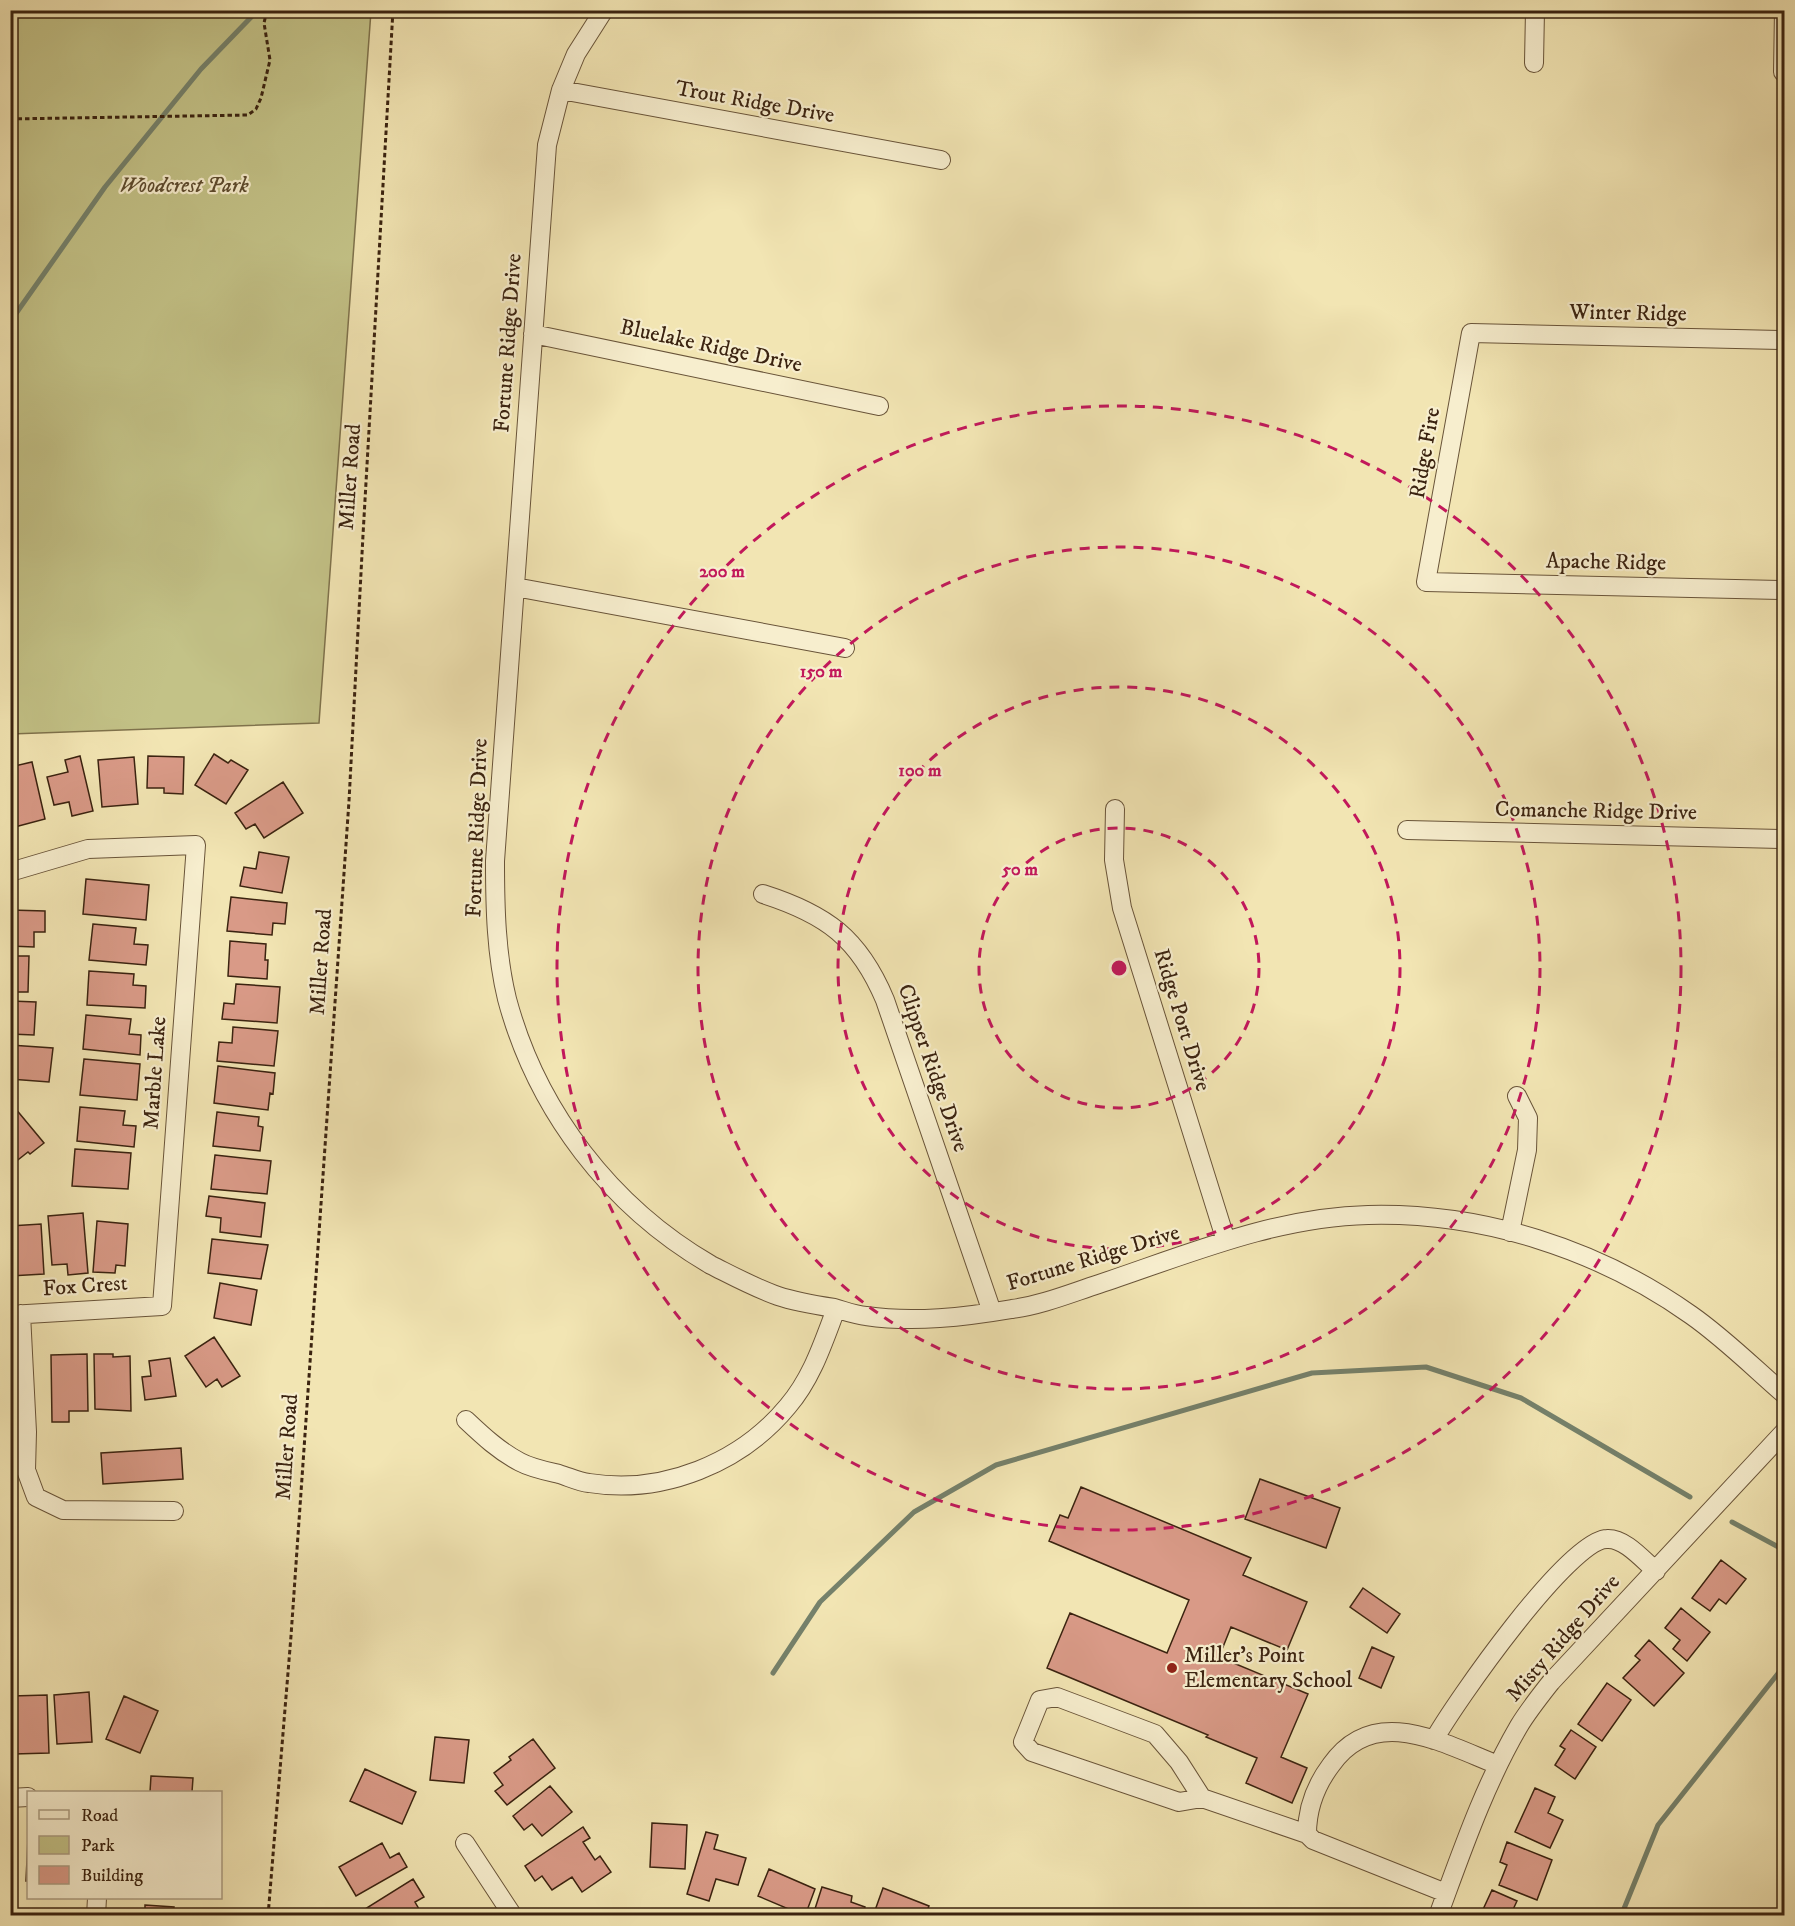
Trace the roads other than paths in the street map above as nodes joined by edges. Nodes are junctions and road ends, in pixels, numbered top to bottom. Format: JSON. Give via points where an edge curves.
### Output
{"nodes":[{"id":1,"x":604,"y":10,"type":"edge"},
{"id":2,"x":1535,"y":10,"type":"edge"},
{"id":3,"x":1784,"y":10,"type":"edge"},
{"id":4,"x":1533,"y":63,"type":"dead end"},
{"id":5,"x":1783,"y":72,"type":"dead end"},
{"id":6,"x":561,"y":90,"type":"junction"},
{"id":7,"x":941,"y":160,"type":"dead end"},
{"id":8,"x":1471,"y":333,"type":"joint"},
{"id":9,"x":533,"y":334,"type":"junction"},
{"id":10,"x":1785,"y":340,"type":"edge"},
{"id":11,"x":879,"y":406,"type":"dead end"},
{"id":12,"x":1426,"y":582,"type":"joint"},
{"id":13,"x":516,"y":587,"type":"junction"},
{"id":14,"x":1785,"y":590,"type":"edge"},
{"id":15,"x":845,"y":648,"type":"dead end"},
{"id":16,"x":1114,"y":809,"type":"dead end"},
{"id":17,"x":1407,"y":830,"type":"dead end"},
{"id":18,"x":1785,"y":839,"type":"edge"},
{"id":19,"x":10,"y":872,"type":"edge"},
{"id":20,"x":763,"y":894,"type":"dead end"},
{"id":21,"x":1517,"y":1096,"type":"dead end"},
{"id":22,"x":1510,"y":1232,"type":"junction"},
{"id":23,"x":1226,"y":1241,"type":"junction"},
{"id":24,"x":162,"y":1306,"type":"joint"},
{"id":25,"x":836,"y":1309,"type":"junction"},
{"id":26,"x":992,"y":1312,"type":"junction"},
{"id":27,"x":16,"y":1315,"type":"edge"},
{"id":28,"x":1785,"y":1394,"type":"edge"},
{"id":29,"x":466,"y":1420,"type":"dead end"},
{"id":30,"x":1785,"y":1432,"type":"edge"},
{"id":31,"x":174,"y":1511,"type":"dead end"},
{"id":32,"x":1656,"y":1571,"type":"junction"},
{"id":33,"x":1434,"y":1740,"type":"junction"},
{"id":34,"x":1498,"y":1765,"type":"junction"},
{"id":35,"x":27,"y":1797,"type":"edge"},
{"id":36,"x":10,"y":1798,"type":"edge"},
{"id":37,"x":1202,"y":1798,"type":"junction"},
{"id":38,"x":1307,"y":1834,"type":"junction"},
{"id":39,"x":465,"y":1843,"type":"dead end"},
{"id":40,"x":1446,"y":1893,"type":"junction"},
{"id":41,"x":97,"y":1899,"type":"edge"},
{"id":42,"x":96,"y":1916,"type":"edge"},
{"id":43,"x":513,"y":1916,"type":"edge"},
{"id":44,"x":1438,"y":1916,"type":"edge"}],
"edges":[{"from":1,"to":6,"type":"street","name":"Fortune Ridge Drive","via":[[576,54]]},
{"from":2,"to":4,"type":"street"},
{"from":3,"to":5,"type":"street"},
{"from":6,"to":7,"type":"street","name":"Trout Ridge Drive"},
{"from":6,"to":9,"type":"street","name":"Fortune Ridge Drive","via":[[547,146]]},
{"from":8,"to":10,"type":"street","name":"Winter Ridge"},
{"from":8,"to":12,"type":"street","name":"Ridge Fire"},
{"from":9,"to":11,"type":"street","name":"Bluelake Ridge Drive"},
{"from":9,"to":13,"type":"street","name":"Fortune Ridge Drive"},
{"from":12,"to":14,"type":"street","name":"Apache Ridge"},
{"from":13,"to":15,"type":"street"},
{"from":13,"to":25,"type":"street","name":"Fortune Ridge Drive","via":[[495,908],[507,996],[535,1076],[589,1161],[654,1226],[732,1276],[776,1295]]},
{"from":16,"to":23,"type":"street","name":"Ridge Port Drive","via":[[1114,860],[1122,908]]},
{"from":17,"to":18,"type":"street","name":"Comanche Ridge Drive"},
{"from":19,"to":24,"type":"street","name":"Marble Lake","via":[[88,849],[196,845]]},
{"from":20,"to":26,"type":"street","name":"Clipper Ridge Drive","via":[[823,920],[851,944],[873,973]]},
{"from":21,"to":22,"type":"street","via":[[1528,1118],[1527,1150]]},
{"from":22,"to":23,"type":"street","name":"Fortune Ridge Drive","via":[[1440,1219],[1367,1215],[1299,1222]]},
{"from":22,"to":28,"type":"street","name":"Fortune Ridge Drive","via":[[1555,1245],[1641,1283],[1693,1316]]},
{"from":23,"to":26,"type":"street","name":"Fortune Ridge Drive","via":[[1052,1299]]},
{"from":24,"to":27,"type":"street","name":"Fox Crest"},
{"from":25,"to":26,"type":"street","name":"Fortune Ridge Drive","via":[[864,1316],[912,1319]]},
{"from":25,"to":29,"type":"street","via":[[813,1367],[774,1422],[739,1451],[677,1478],[633,1485],[588,1483],[521,1463],[492,1445]]},
{"from":27,"to":31,"type":"street","via":[[27,1429],[26,1470],[36,1497],[63,1510]]},
{"from":30,"to":32,"type":"street","name":"Misty Ridge Drive"},
{"from":32,"to":33,"type":"street","via":[[1617,1540],[1606,1538],[1589,1545],[1513,1626]]},
{"from":32,"to":34,"type":"street","name":"Misty Ridge Drive","via":[[1551,1682],[1520,1724]]},
{"from":33,"to":34,"type":"street"},
{"from":33,"to":38,"type":"street","via":[[1395,1730],[1373,1732],[1355,1740],[1339,1752],[1321,1778],[1310,1807]]},
{"from":34,"to":40,"type":"street","name":"Misty Ridge Drive"},
{"from":35,"to":36,"type":"street"},
{"from":37,"to":37,"type":"street","via":[[1155,1734],[1057,1697],[1040,1700],[1023,1742],[1032,1752],[1179,1802]]},
{"from":37,"to":38,"type":"street"},
{"from":38,"to":40,"type":"street","via":[[1313,1840]]},
{"from":39,"to":43,"type":"street"},
{"from":40,"to":44,"type":"street","name":"Misty Ridge Drive"},
{"from":41,"to":42,"type":"street"}]}
